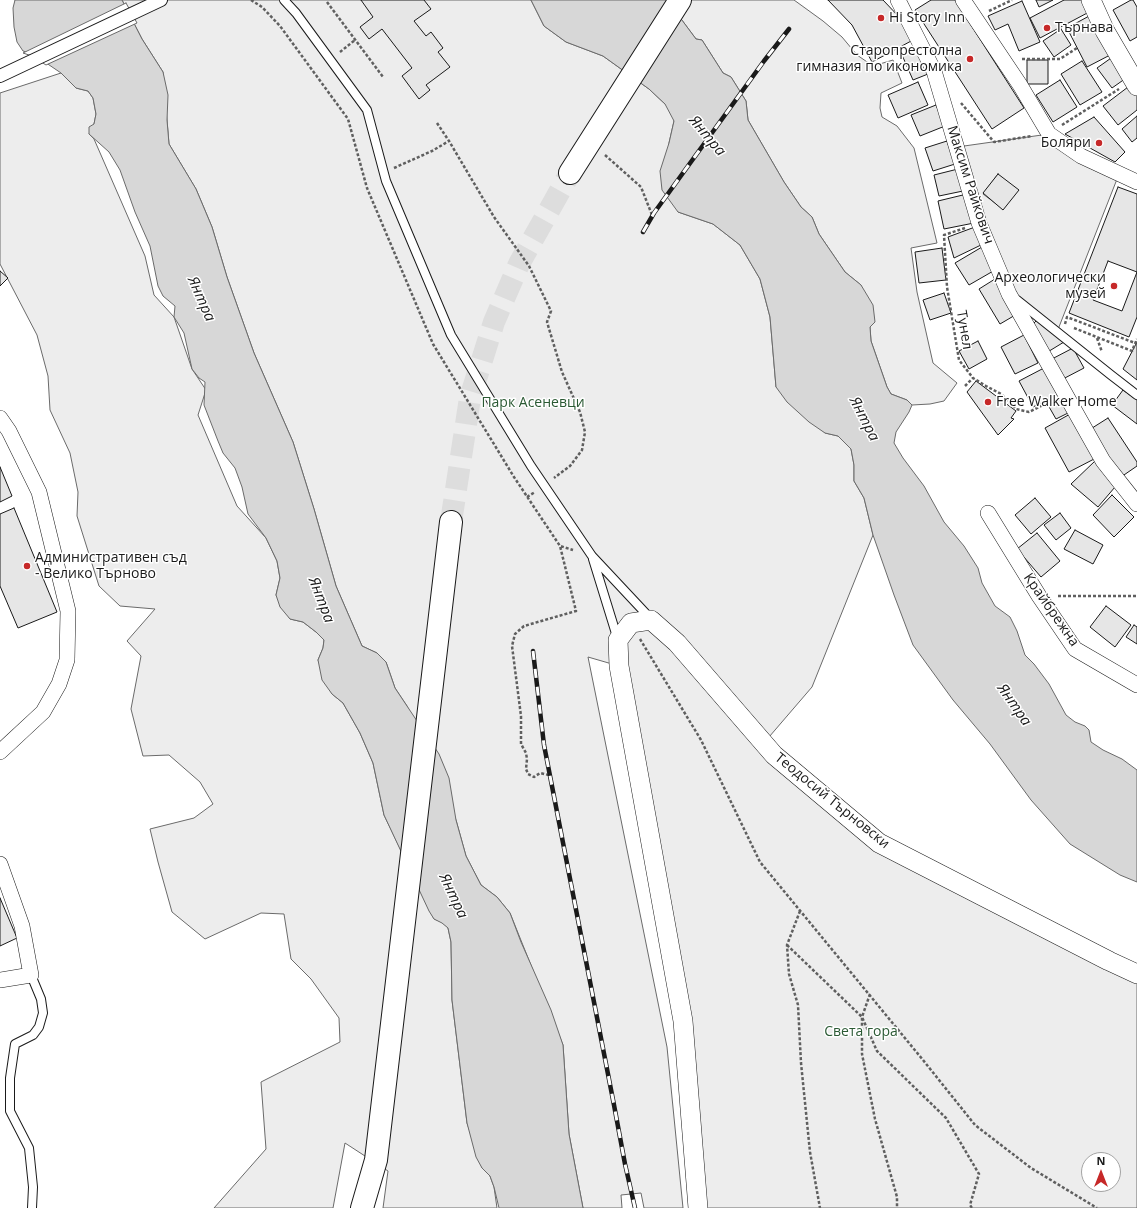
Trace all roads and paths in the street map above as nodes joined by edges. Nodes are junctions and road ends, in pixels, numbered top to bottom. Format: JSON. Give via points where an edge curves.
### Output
{"nodes":[{"id":1,"x":161,"y":0,"type":"edge"},
{"id":2,"x":284,"y":0,"type":"edge"},
{"id":3,"x":680,"y":0,"type":"edge"},
{"id":4,"x":963,"y":0,"type":"edge"},
{"id":5,"x":1012,"y":0,"type":"edge"},
{"id":6,"x":1091,"y":0,"type":"edge"},
{"id":7,"x":326,"y":2,"type":"dead end"},
{"id":8,"x":898,"y":2,"type":"edge"},
{"id":9,"x":976,"y":17,"type":"junction"},
{"id":10,"x":355,"y":40,"type":"junction"},
{"id":11,"x":1077,"y":48,"type":"dead end"},
{"id":12,"x":330,"y":59,"type":"junction"},
{"id":13,"x":1003,"y":59,"type":"junction"},
{"id":14,"x":0,"y":76,"type":"edge"},
{"id":15,"x":383,"y":77,"type":"dead end"},
{"id":16,"x":1135,"y":83,"type":"edge"},
{"id":17,"x":959,"y":100,"type":"dead end"},
{"id":18,"x":437,"y":123,"type":"dead end"},
{"id":19,"x":595,"y":133,"type":"junction"},
{"id":20,"x":1049,"y":134,"type":"junction"},
{"id":21,"x":449,"y":141,"type":"junction"},
{"id":22,"x":384,"y":172,"type":"junction"},
{"id":23,"x":570,"y":173,"type":"tunnel mouth"},
{"id":24,"x":364,"y":177,"type":"dead end"},
{"id":25,"x":1137,"y":182,"type":"edge"},
{"id":26,"x":652,"y":215,"type":"dead end"},
{"id":27,"x":979,"y":223,"type":"junction"},
{"id":28,"x":1009,"y":294,"type":"junction"},
{"id":29,"x":1137,"y":339,"type":"edge"},
{"id":30,"x":1135,"y":343,"type":"junction"},
{"id":31,"x":973,"y":378,"type":"junction"},
{"id":32,"x":965,"y":386,"type":"dead end"},
{"id":33,"x":1065,"y":393,"type":"junction"},
{"id":34,"x":1137,"y":395,"type":"edge"},
{"id":35,"x":0,"y":418,"type":"edge"},
{"id":36,"x":544,"y":486,"type":"junction"},
{"id":37,"x":527,"y":497,"type":"dead end"},
{"id":38,"x":1137,"y":504,"type":"edge"},
{"id":39,"x":988,"y":513,"type":"dead end"},
{"id":40,"x":450,"y":522,"type":"tunnel mouth"},
{"id":41,"x":560,"y":546,"type":"dead end"},
{"id":42,"x":592,"y":556,"type":"junction"},
{"id":43,"x":1039,"y":596,"type":"junction"},
{"id":44,"x":1137,"y":596,"type":"edge"},
{"id":45,"x":651,"y":620,"type":"junction"},
{"id":46,"x":631,"y":623,"type":"junction"},
{"id":47,"x":618,"y":640,"type":"junction"},
{"id":48,"x":1137,"y":685,"type":"edge"},
{"id":49,"x":0,"y":752,"type":"edge"},
{"id":50,"x":549,"y":775,"type":"dead end"},
{"id":51,"x":0,"y":864,"type":"edge"},
{"id":52,"x":800,"y":911,"type":"junction"},
{"id":53,"x":787,"y":945,"type":"junction"},
{"id":54,"x":1137,"y":974,"type":"edge"},
{"id":55,"x":31,"y":975,"type":"junction"},
{"id":56,"x":0,"y":980,"type":"edge"},
{"id":57,"x":870,"y":994,"type":"junction"},
{"id":58,"x":862,"y":1017,"type":"junction"},
{"id":59,"x":32,"y":1208,"type":"edge"},
{"id":60,"x":362,"y":1208,"type":"edge"},
{"id":61,"x":698,"y":1208,"type":"edge"},
{"id":62,"x":820,"y":1208,"type":"edge"},
{"id":63,"x":897,"y":1208,"type":"edge"},
{"id":64,"x":972,"y":1208,"type":"edge"},
{"id":65,"x":1097,"y":1208,"type":"edge"}],
"edges":[{"from":1,"to":14,"type":"street"},
{"from":2,"to":12,"type":"lane"},
{"from":3,"to":19,"type":"main road"},
{"from":4,"to":9,"type":"street"},
{"from":5,"to":9,"type":"path"},
{"from":6,"to":16,"type":"street","via":[[1105,31]]},
{"from":7,"to":10,"type":"path"},
{"from":8,"to":27,"type":"street","name":"Максим Райкович","via":[[934,71]]},
{"from":9,"to":13,"type":"street"},
{"from":10,"to":12,"type":"path"},
{"from":10,"to":15,"type":"path"},
{"from":11,"to":13,"type":"path","via":[[1060,59]]},
{"from":12,"to":22,"type":"lane","via":[[367,110]]},
{"from":13,"to":20,"type":"street"},
{"from":16,"to":20,"type":"path"},
{"from":17,"to":20,"type":"path","via":[[994,142]]},
{"from":18,"to":21,"type":"path"},
{"from":19,"to":23,"type":"main road"},
{"from":19,"to":26,"type":"path","via":[[618,168],[641,187]]},
{"from":20,"to":25,"type":"street","via":[[1081,156]]},
{"from":21,"to":22,"type":"path"},
{"from":21,"to":36,"type":"path","via":[[538,284],[550,311],[547,322],[562,372],[585,432],[582,450],[570,466]]},
{"from":22,"to":24,"type":"path"},
{"from":22,"to":36,"type":"lane","via":[[451,335]]},
{"from":27,"to":28,"type":"street","name":"Максим Райкович"},
{"from":27,"to":31,"type":"path","name":"Тунел","via":[[944,235],[947,287],[959,360]]},
{"from":28,"to":33,"type":"street","name":"Максим Райкович"},
{"from":28,"to":34,"type":"lane"},
{"from":29,"to":30,"type":"path"},
{"from":30,"to":30,"type":"path","via":[[1067,317],[1064,324],[1132,351]]},
{"from":31,"to":32,"type":"path"},
{"from":31,"to":33,"type":"path","name":"Тунел","via":[[1001,394],[1016,409],[1029,412]]},
{"from":33,"to":38,"type":"street","name":"Максим Райкович","via":[[1103,461]]},
{"from":35,"to":49,"type":"street","via":[[40,492],[68,611],[67,660],[59,684],[43,712]]},
{"from":36,"to":37,"type":"path"},
{"from":36,"to":42,"type":"lane"},
{"from":39,"to":43,"type":"street","name":"Крайбрежна"},
{"from":40,"to":60,"type":"main road","via":[[376,1160]]},
{"from":41,"to":50,"type":"path","via":[[576,611],[524,626],[515,634],[512,646],[521,716],[521,744],[526,753],[526,768],[528,774],[534,777],[540,773]]},
{"from":42,"to":45,"type":"lane"},
{"from":42,"to":47,"type":"lane"},
{"from":43,"to":44,"type":"path"},
{"from":43,"to":48,"type":"street","name":"Крайбрежна","via":[[1076,649]]},
{"from":45,"to":46,"type":"street"},
{"from":45,"to":54,"type":"street","name":"Теодосий Търновски","via":[[677,643],[774,755],[879,842]]},
{"from":46,"to":47,"type":"street"},
{"from":46,"to":52,"type":"path","via":[[701,740],[760,862]]},
{"from":47,"to":61,"type":"street","via":[[619,666],[682,1021]]},
{"from":51,"to":55,"type":"street","via":[[22,926]]},
{"from":52,"to":53,"type":"path"},
{"from":52,"to":57,"type":"path"},
{"from":53,"to":58,"type":"path"},
{"from":53,"to":62,"type":"path","via":[[789,974],[798,1005],[810,1152]]},
{"from":55,"to":56,"type":"street"},
{"from":55,"to":59,"type":"lane","via":[[41,999],[43,1012],[40,1027],[33,1035],[16,1044],[10,1078],[10,1111],[28,1148],[33,1186]]},
{"from":57,"to":58,"type":"path"},
{"from":57,"to":65,"type":"path","via":[[975,1125],[1030,1168]]},
{"from":58,"to":63,"type":"path","via":[[862,1054],[875,1119],[897,1197]]},
{"from":58,"to":64,"type":"path","via":[[877,1051],[946,1118],[980,1174],[970,1205]]}]}
